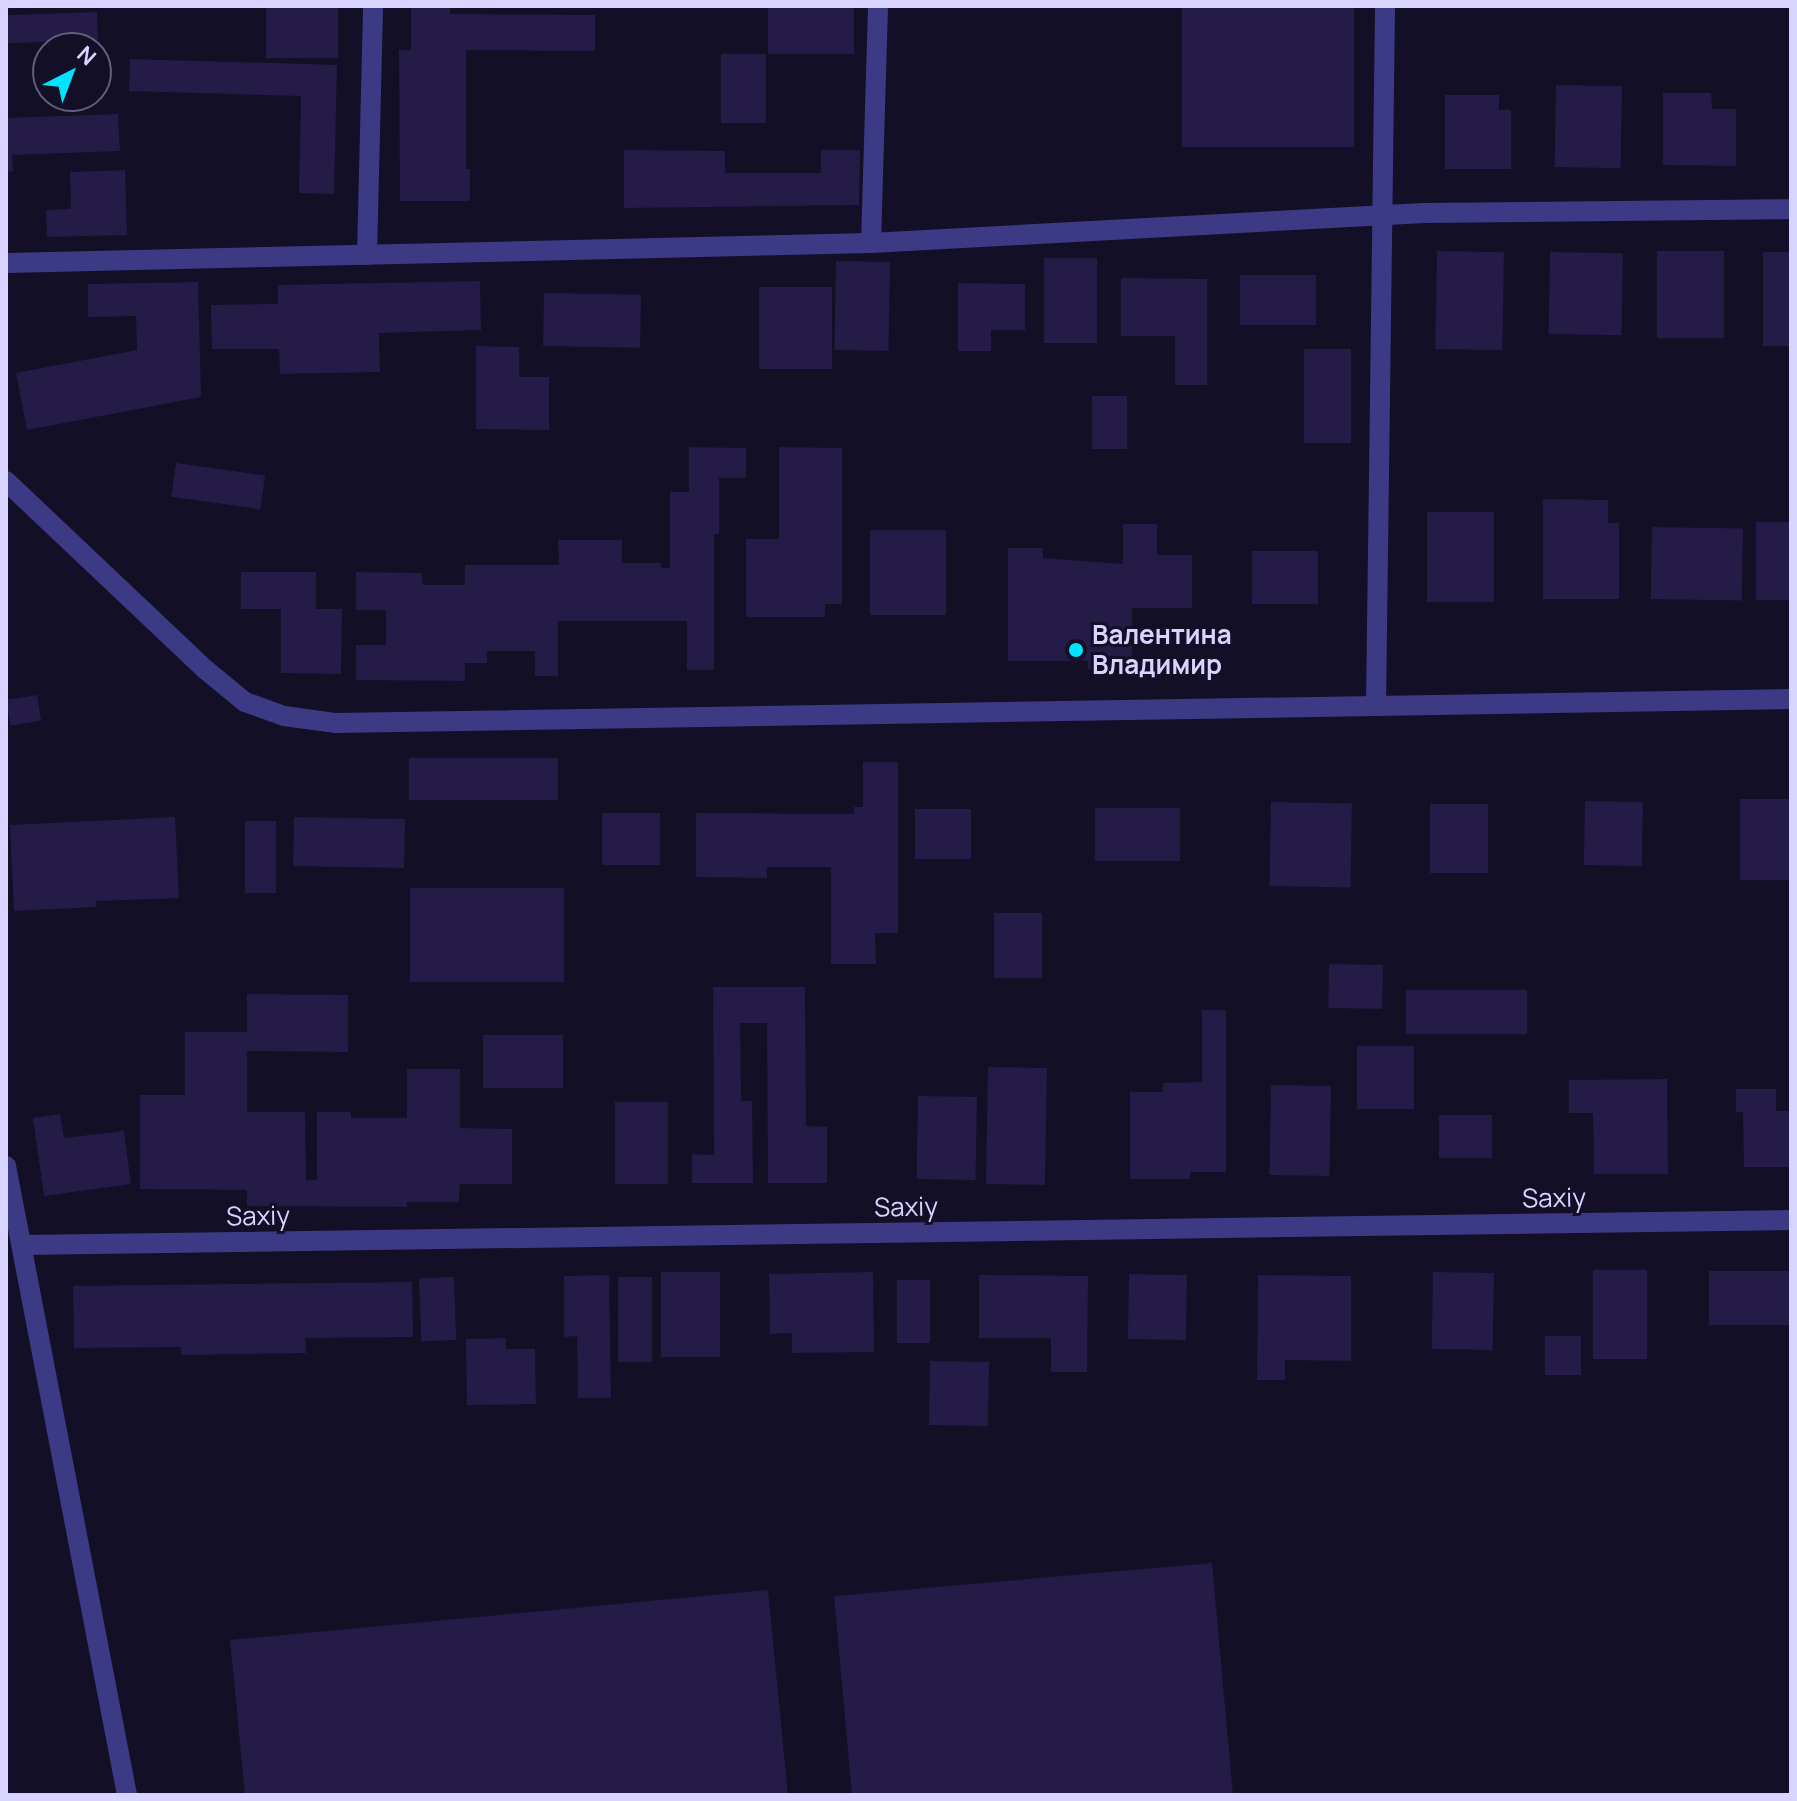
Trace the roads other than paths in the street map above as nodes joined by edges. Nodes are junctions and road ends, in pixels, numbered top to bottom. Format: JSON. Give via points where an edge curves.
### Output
{"nodes":[{"id":1,"x":373,"y":6,"type":"edge"},
{"id":2,"x":878,"y":6,"type":"edge"},
{"id":3,"x":1385,"y":6,"type":"edge"},
{"id":4,"x":1791,"y":209,"type":"edge"},
{"id":5,"x":1383,"y":215,"type":"junction"},
{"id":6,"x":871,"y":243,"type":"junction"},
{"id":7,"x":367,"y":255,"type":"junction"},
{"id":8,"x":6,"y":263,"type":"edge"},
{"id":9,"x":6,"y":481,"type":"edge"},
{"id":10,"x":1791,"y":699,"type":"edge"},
{"id":11,"x":1376,"y":706,"type":"junction"},
{"id":12,"x":6,"y":1166,"type":"edge"},
{"id":13,"x":1791,"y":1220,"type":"edge"},
{"id":14,"x":22,"y":1245,"type":"junction"},
{"id":15,"x":127,"y":1795,"type":"edge"}],
"edges":[{"from":1,"to":7,"type":"street"},
{"from":2,"to":6,"type":"street"},
{"from":3,"to":5,"type":"street"},
{"from":4,"to":5,"type":"street"},
{"from":5,"to":6,"type":"street"},
{"from":5,"to":11,"type":"street"},
{"from":6,"to":7,"type":"street"},
{"from":7,"to":8,"type":"street"},
{"from":9,"to":11,"type":"street","via":[[216,678],[245,702],[284,716],[335,723]]},
{"from":10,"to":11,"type":"street"},
{"from":12,"to":14,"type":"street"},
{"from":13,"to":14,"type":"street","name":"Saxiy"},
{"from":14,"to":15,"type":"street"}]}
